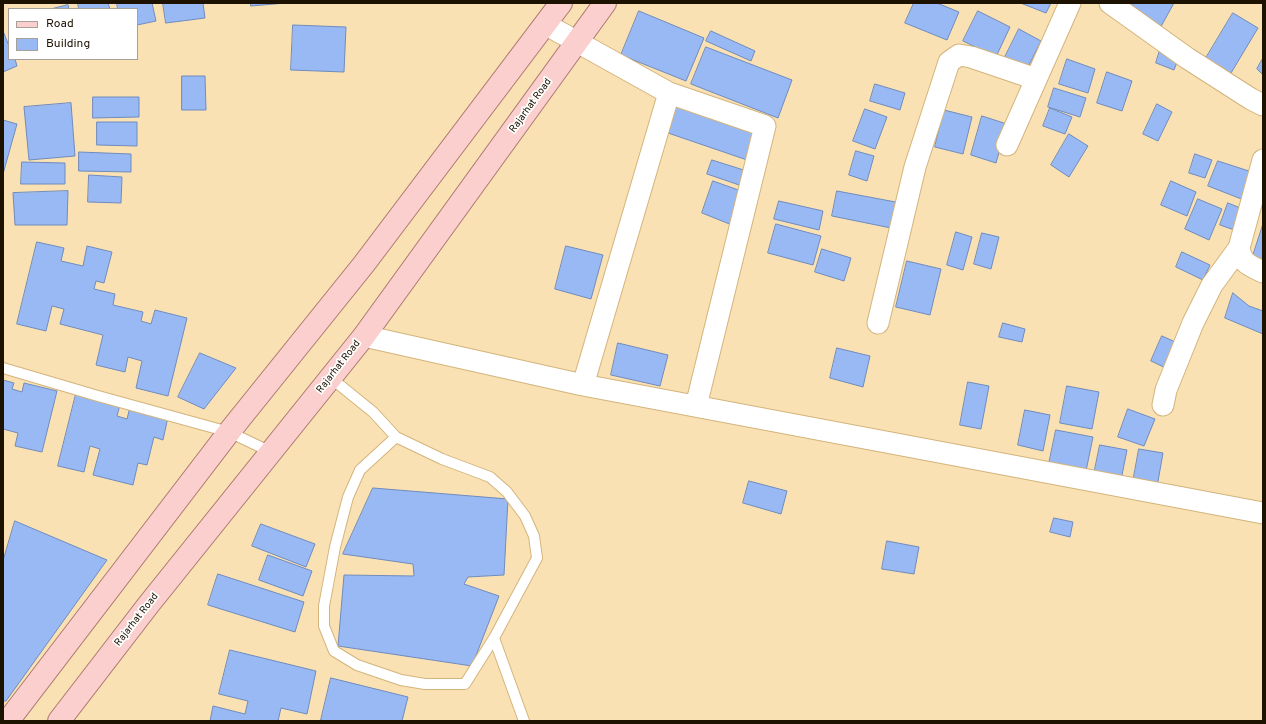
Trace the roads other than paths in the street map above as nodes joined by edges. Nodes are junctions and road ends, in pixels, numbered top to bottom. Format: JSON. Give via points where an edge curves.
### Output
{"nodes":[{"id":1,"x":561,"y":3,"type":"edge"},
{"id":2,"x":605,"y":3,"type":"edge"},
{"id":3,"x":1070,"y":3,"type":"edge"},
{"id":4,"x":1110,"y":3,"type":"edge"},
{"id":5,"x":545,"y":24,"type":"junction"},
{"id":6,"x":578,"y":41,"type":"junction"},
{"id":7,"x":1036,"y":79,"type":"junction"},
{"id":8,"x":669,"y":93,"type":"junction"},
{"id":9,"x":1263,"y":105,"type":"edge"},
{"id":10,"x":1007,"y":145,"type":"dead end"},
{"id":11,"x":1263,"y":160,"type":"edge"},
{"id":12,"x":1239,"y":248,"type":"junction"},
{"id":13,"x":1263,"y":272,"type":"edge"},
{"id":14,"x":878,"y":323,"type":"dead end"},
{"id":15,"x":364,"y":336,"type":"junction"},
{"id":16,"x":3,"y":368,"type":"edge"},
{"id":17,"x":331,"y":378,"type":"junction"},
{"id":18,"x":583,"y":385,"type":"junction"},
{"id":19,"x":1163,"y":405,"type":"dead end"},
{"id":20,"x":696,"y":406,"type":"junction"},
{"id":21,"x":229,"y":432,"type":"junction"},
{"id":22,"x":396,"y":437,"type":"junction"},
{"id":23,"x":270,"y":452,"type":"junction"},
{"id":24,"x":1263,"y":513,"type":"edge"},
{"id":25,"x":494,"y":638,"type":"junction"},
{"id":26,"x":8,"y":721,"type":"edge"},
{"id":27,"x":59,"y":721,"type":"edge"},
{"id":28,"x":524,"y":721,"type":"edge"}],
"edges":[{"from":1,"to":5,"type":"main road"},
{"from":2,"to":6,"type":"main road","name":"Rajarhat Road"},
{"from":3,"to":7,"type":"street"},
{"from":4,"to":9,"type":"street","via":[[1187,58]]},
{"from":5,"to":6,"type":"street"},
{"from":5,"to":21,"type":"main road","via":[[364,264]]},
{"from":6,"to":8,"type":"street"},
{"from":6,"to":15,"type":"main road","name":"Rajarhat Road"},
{"from":7,"to":10,"type":"street"},
{"from":7,"to":14,"type":"street","via":[[971,56],[959,55],[949,62],[915,167]]},
{"from":8,"to":18,"type":"street"},
{"from":8,"to":20,"type":"street","via":[[765,126]]},
{"from":11,"to":12,"type":"street"},
{"from":12,"to":13,"type":"street","via":[[1245,264]]},
{"from":12,"to":19,"type":"street","via":[[1212,285],[1192,323],[1166,390]]},
{"from":15,"to":17,"type":"main road","name":"Rajarhat Road"},
{"from":15,"to":18,"type":"street"},
{"from":16,"to":21,"type":"lane"},
{"from":17,"to":22,"type":"lane","via":[[373,412]]},
{"from":17,"to":23,"type":"main road","name":"Rajarhat Road"},
{"from":18,"to":20,"type":"street"},
{"from":20,"to":24,"type":"street"},
{"from":21,"to":23,"type":"lane"},
{"from":21,"to":26,"type":"main road"},
{"from":22,"to":25,"type":"lane","via":[[490,478],[507,492],[525,516],[534,536],[537,558]]},
{"from":22,"to":25,"type":"lane","via":[[360,470],[348,497],[324,606],[324,626],[334,651],[357,665],[401,680],[426,684],[465,684]]},
{"from":23,"to":27,"type":"main road","name":"Rajarhat Road"},
{"from":25,"to":28,"type":"lane"}]}
